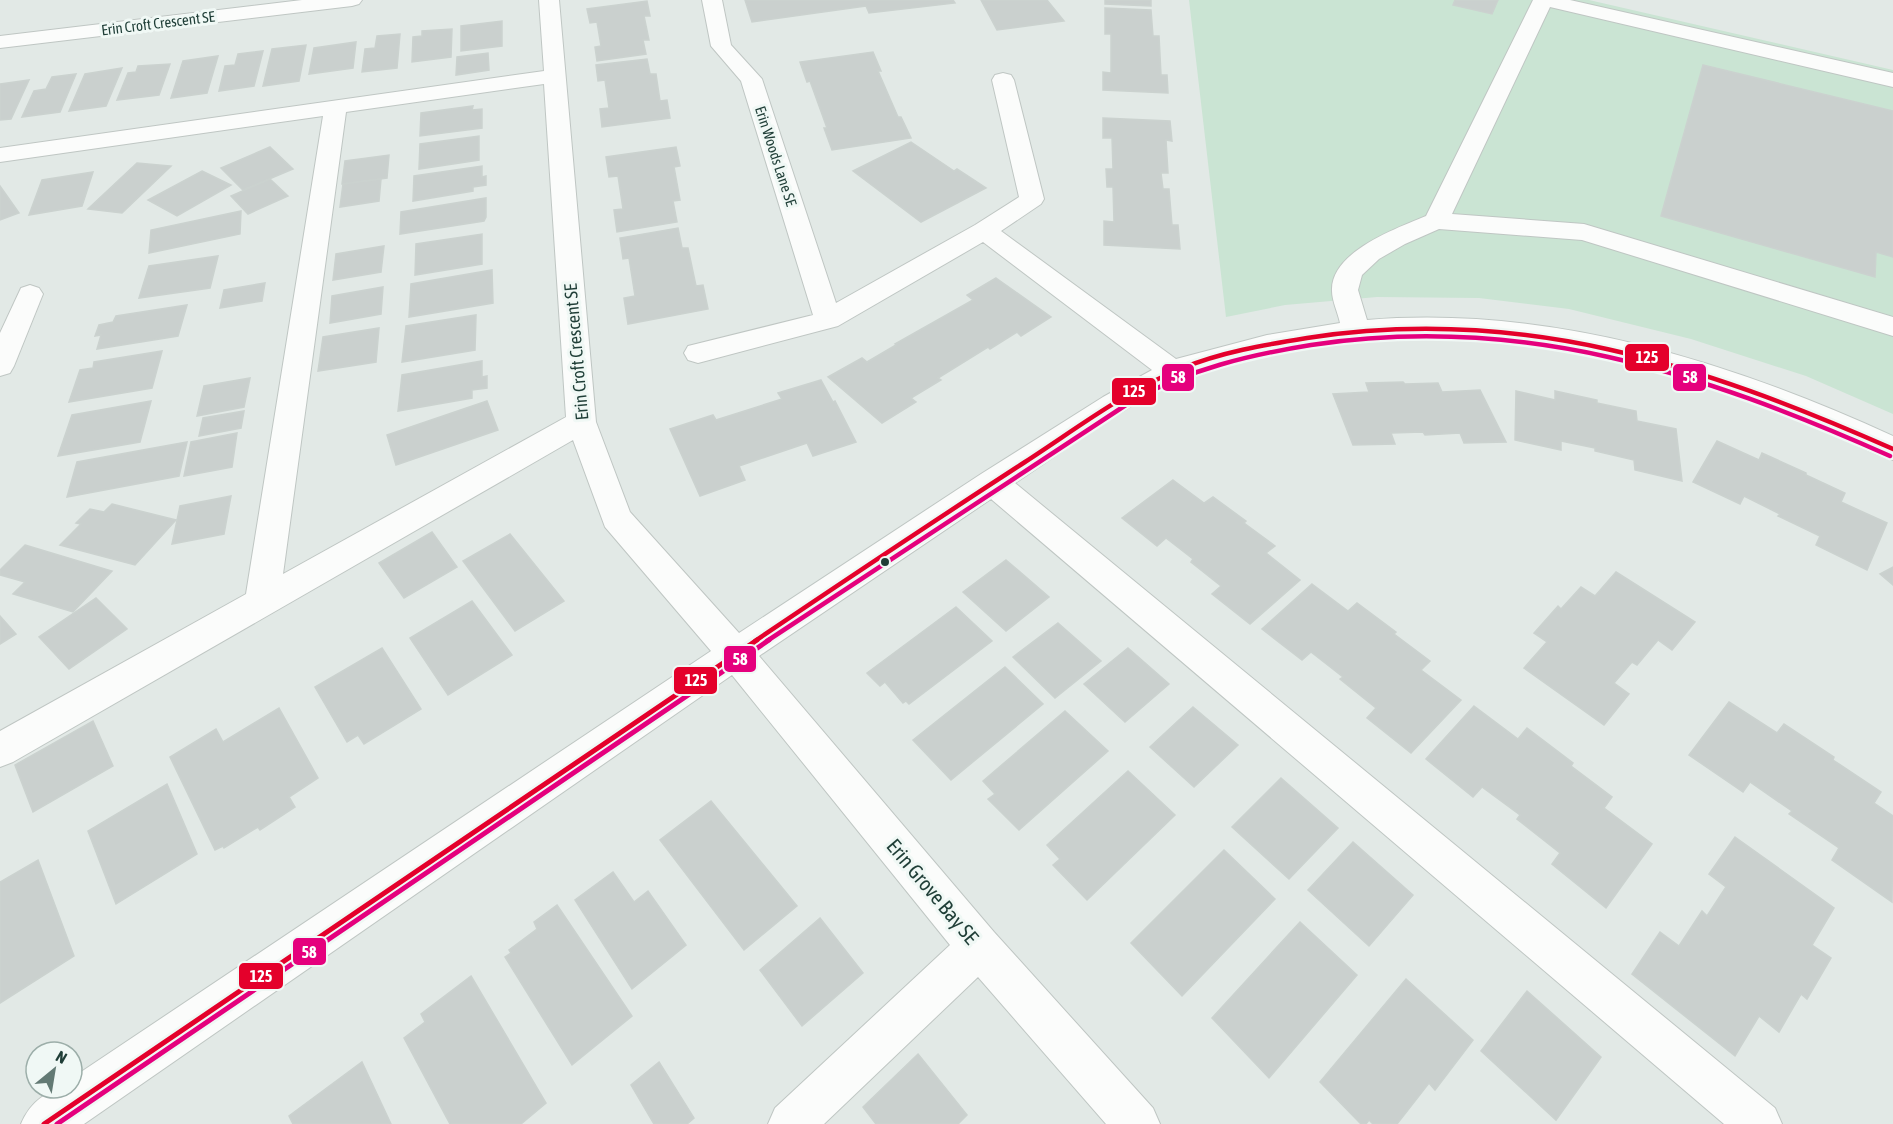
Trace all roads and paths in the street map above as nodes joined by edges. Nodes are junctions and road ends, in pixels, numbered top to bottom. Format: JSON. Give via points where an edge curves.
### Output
{"nodes":[{"id":1,"x":352,"y":0,"type":"edge"},
{"id":2,"x":549,"y":0,"type":"edge"},
{"id":3,"x":712,"y":0,"type":"edge"},
{"id":4,"x":1543,"y":0,"type":"edge"},
{"id":5,"x":0,"y":42,"type":"edge"},
{"id":6,"x":554,"y":76,"type":"junction"},
{"id":7,"x":1003,"y":80,"type":"dead end"},
{"id":8,"x":1893,"y":80,"type":"edge"},
{"id":9,"x":335,"y":108,"type":"junction"},
{"id":10,"x":0,"y":155,"type":"edge"},
{"id":11,"x":1436,"y":222,"type":"junction"},
{"id":12,"x":984,"y":231,"type":"junction"},
{"id":13,"x":30,"y":294,"type":"dead end"},
{"id":14,"x":828,"y":321,"type":"junction"},
{"id":15,"x":1893,"y":327,"type":"edge"},
{"id":16,"x":1356,"y":330,"type":"junction"},
{"id":17,"x":698,"y":353,"type":"dead end"},
{"id":18,"x":0,"y":366,"type":"edge"},
{"id":19,"x":1173,"y":371,"type":"junction"},
{"id":20,"x":581,"y":422,"type":"junction"},
{"id":21,"x":1893,"y":449,"type":"edge"},
{"id":22,"x":992,"y":482,"type":"junction"},
{"id":23,"x":262,"y":601,"type":"junction"},
{"id":24,"x":735,"y":653,"type":"junction"},
{"id":25,"x":0,"y":750,"type":"edge"},
{"id":26,"x":979,"y":947,"type":"junction"},
{"id":27,"x":44,"y":1124,"type":"edge"},
{"id":28,"x":791,"y":1124,"type":"edge"},
{"id":29,"x":1137,"y":1124,"type":"edge"},
{"id":30,"x":1759,"y":1124,"type":"edge"}],
"edges":[{"from":1,"to":5,"type":"street","name":"Erin Croft Crescent SE"},
{"from":2,"to":6,"type":"street","name":"Erin Croft Crescent SE"},
{"from":3,"to":14,"type":"street","name":"Erin Woods Lane SE","via":[[721,46],[751,79]]},
{"from":4,"to":8,"type":"street"},
{"from":4,"to":11,"type":"street"},
{"from":6,"to":9,"type":"street"},
{"from":6,"to":20,"type":"street","name":"Erin Croft Crescent SE"},
{"from":7,"to":12,"type":"street","via":[[1032,199]]},
{"from":9,"to":10,"type":"street"},
{"from":9,"to":23,"type":"street"},
{"from":11,"to":15,"type":"street","via":[[1584,232]]},
{"from":11,"to":16,"type":"street","via":[[1370,253],[1350,272],[1345,290]]},
{"from":12,"to":14,"type":"street"},
{"from":12,"to":19,"type":"street"},
{"from":13,"to":18,"type":"street"},
{"from":14,"to":17,"type":"street"},
{"from":16,"to":19,"type":"street","via":[[1256,346]]},
{"from":16,"to":21,"type":"street","via":[[1447,326],[1529,334],[1625,350],[1736,382]]},
{"from":19,"to":22,"type":"street","via":[[1134,391]]},
{"from":20,"to":23,"type":"street"},
{"from":20,"to":24,"type":"street","name":"Erin Croft Crescent SE","via":[[616,518]]},
{"from":22,"to":24,"type":"street"},
{"from":22,"to":30,"type":"street"},
{"from":23,"to":25,"type":"street"},
{"from":24,"to":26,"type":"street","name":"Erin Grove Bay SE"},
{"from":24,"to":27,"type":"street"},
{"from":26,"to":28,"type":"street"},
{"from":26,"to":29,"type":"street","name":"Erin Grove Bay SE"}]}
